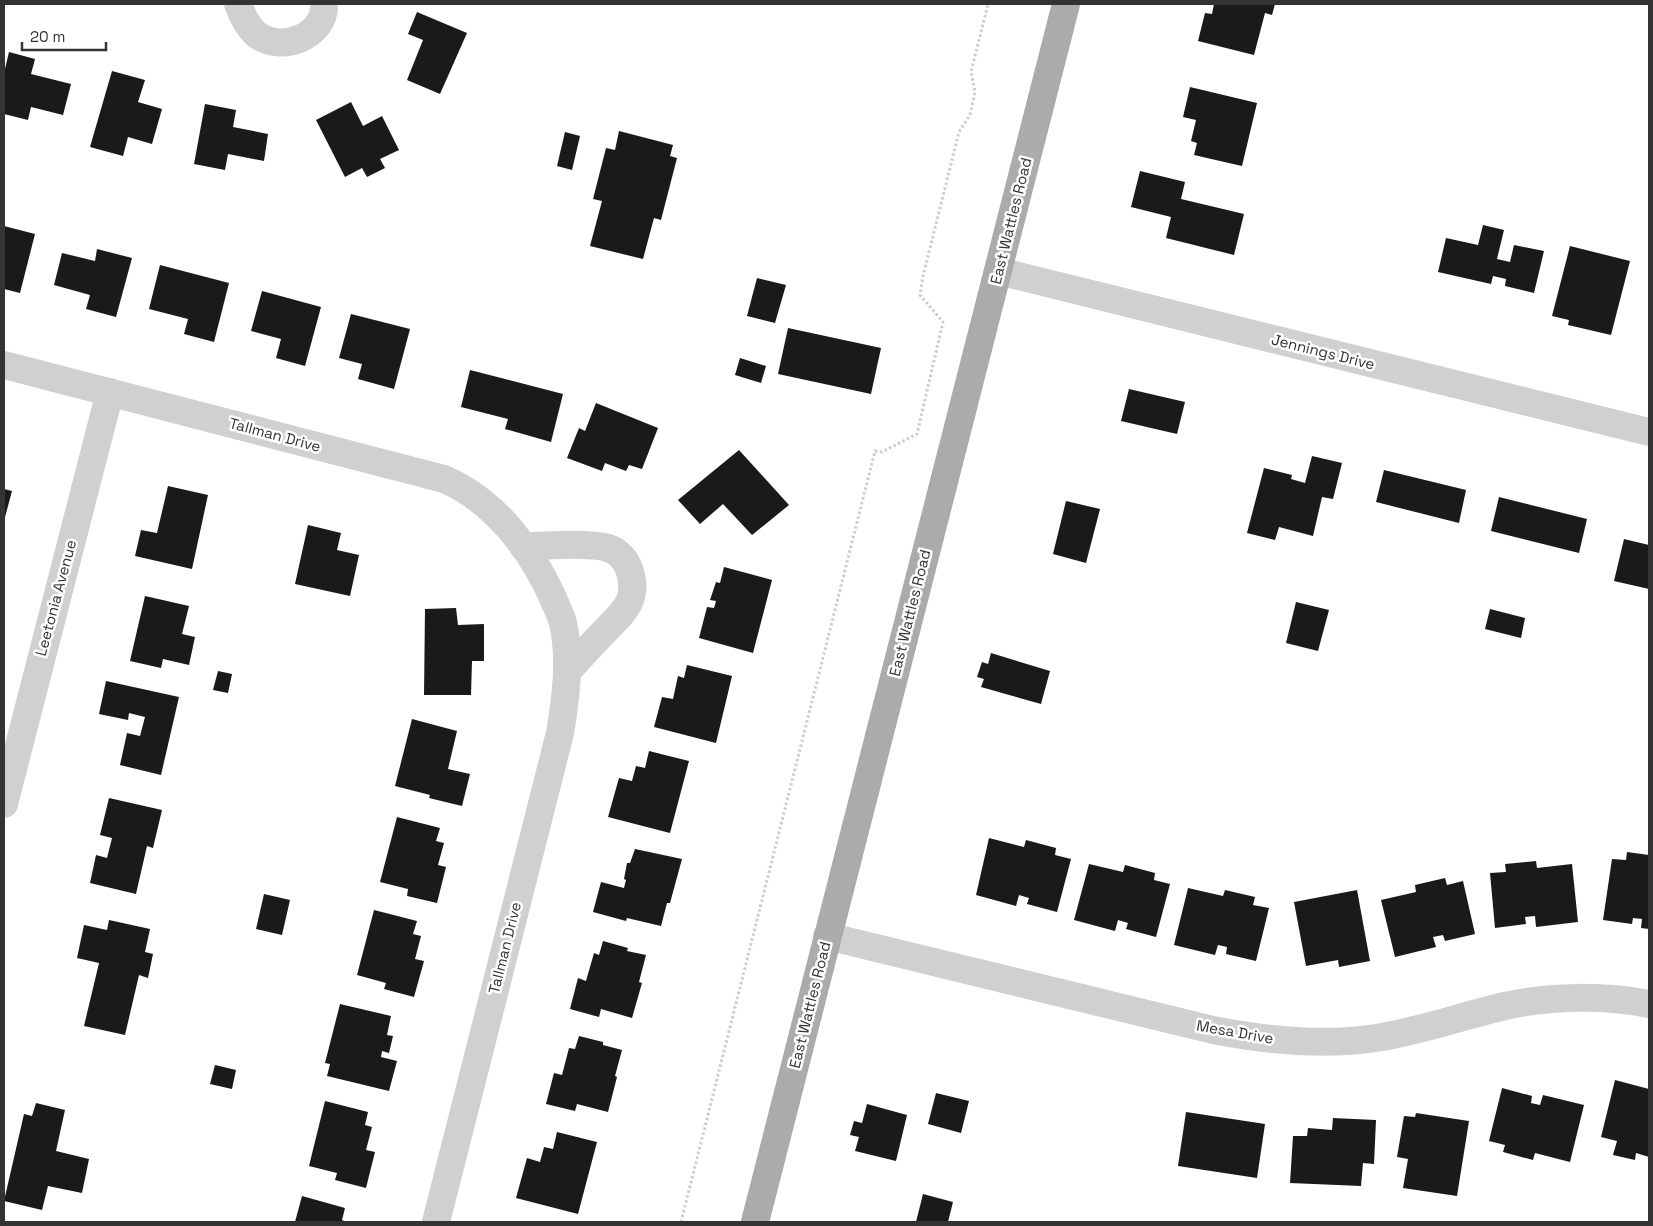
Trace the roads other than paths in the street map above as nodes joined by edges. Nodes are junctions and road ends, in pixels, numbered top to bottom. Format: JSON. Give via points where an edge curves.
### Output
{"nodes":[{"id":1,"x":238,"y":4,"type":"edge"},
{"id":2,"x":324,"y":4,"type":"edge"},
{"id":3,"x":1066,"y":4,"type":"edge"},
{"id":4,"x":998,"y":271,"type":"junction"},
{"id":5,"x":4,"y":365,"type":"edge"},
{"id":6,"x":110,"y":392,"type":"junction"},
{"id":7,"x":1649,"y":432,"type":"edge"},
{"id":8,"x":523,"y":546,"type":"junction"},
{"id":9,"x":567,"y":672,"type":"junction"},
{"id":10,"x":4,"y":804,"type":"edge"},
{"id":11,"x":827,"y":936,"type":"junction"},
{"id":12,"x":1649,"y":1004,"type":"edge"},
{"id":13,"x":436,"y":1222,"type":"edge"},
{"id":14,"x":755,"y":1222,"type":"edge"}],
"edges":[{"from":1,"to":2,"type":"street","via":[[246,22],[257,35],[282,43],[298,40],[310,33],[319,21]]},
{"from":3,"to":4,"type":"main road","name":"East Wattles Road"},
{"from":4,"to":7,"type":"street","name":"Jennings Drive"},
{"from":4,"to":11,"type":"main road","name":"East Wattles Road"},
{"from":5,"to":6,"type":"street","name":"Tallman Drive"},
{"from":6,"to":8,"type":"street","name":"Tallman Drive","via":[[444,479],[474,494]]},
{"from":6,"to":10,"type":"street","name":"Leetonia Avenue"},
{"from":8,"to":9,"type":"street","name":"Tallman Drive","via":[[545,580],[563,622]]},
{"from":8,"to":9,"type":"street","via":[[595,546],[622,556],[628,566],[632,589],[624,612]]},
{"from":9,"to":13,"type":"street","name":"Tallman Drive","via":[[560,734]]},
{"from":11,"to":12,"type":"street","name":"Mesa Drive","via":[[1213,1030],[1272,1039],[1373,1038],[1507,1006],[1543,1001],[1581,998]]},
{"from":11,"to":14,"type":"main road","name":"East Wattles Road"}]}
